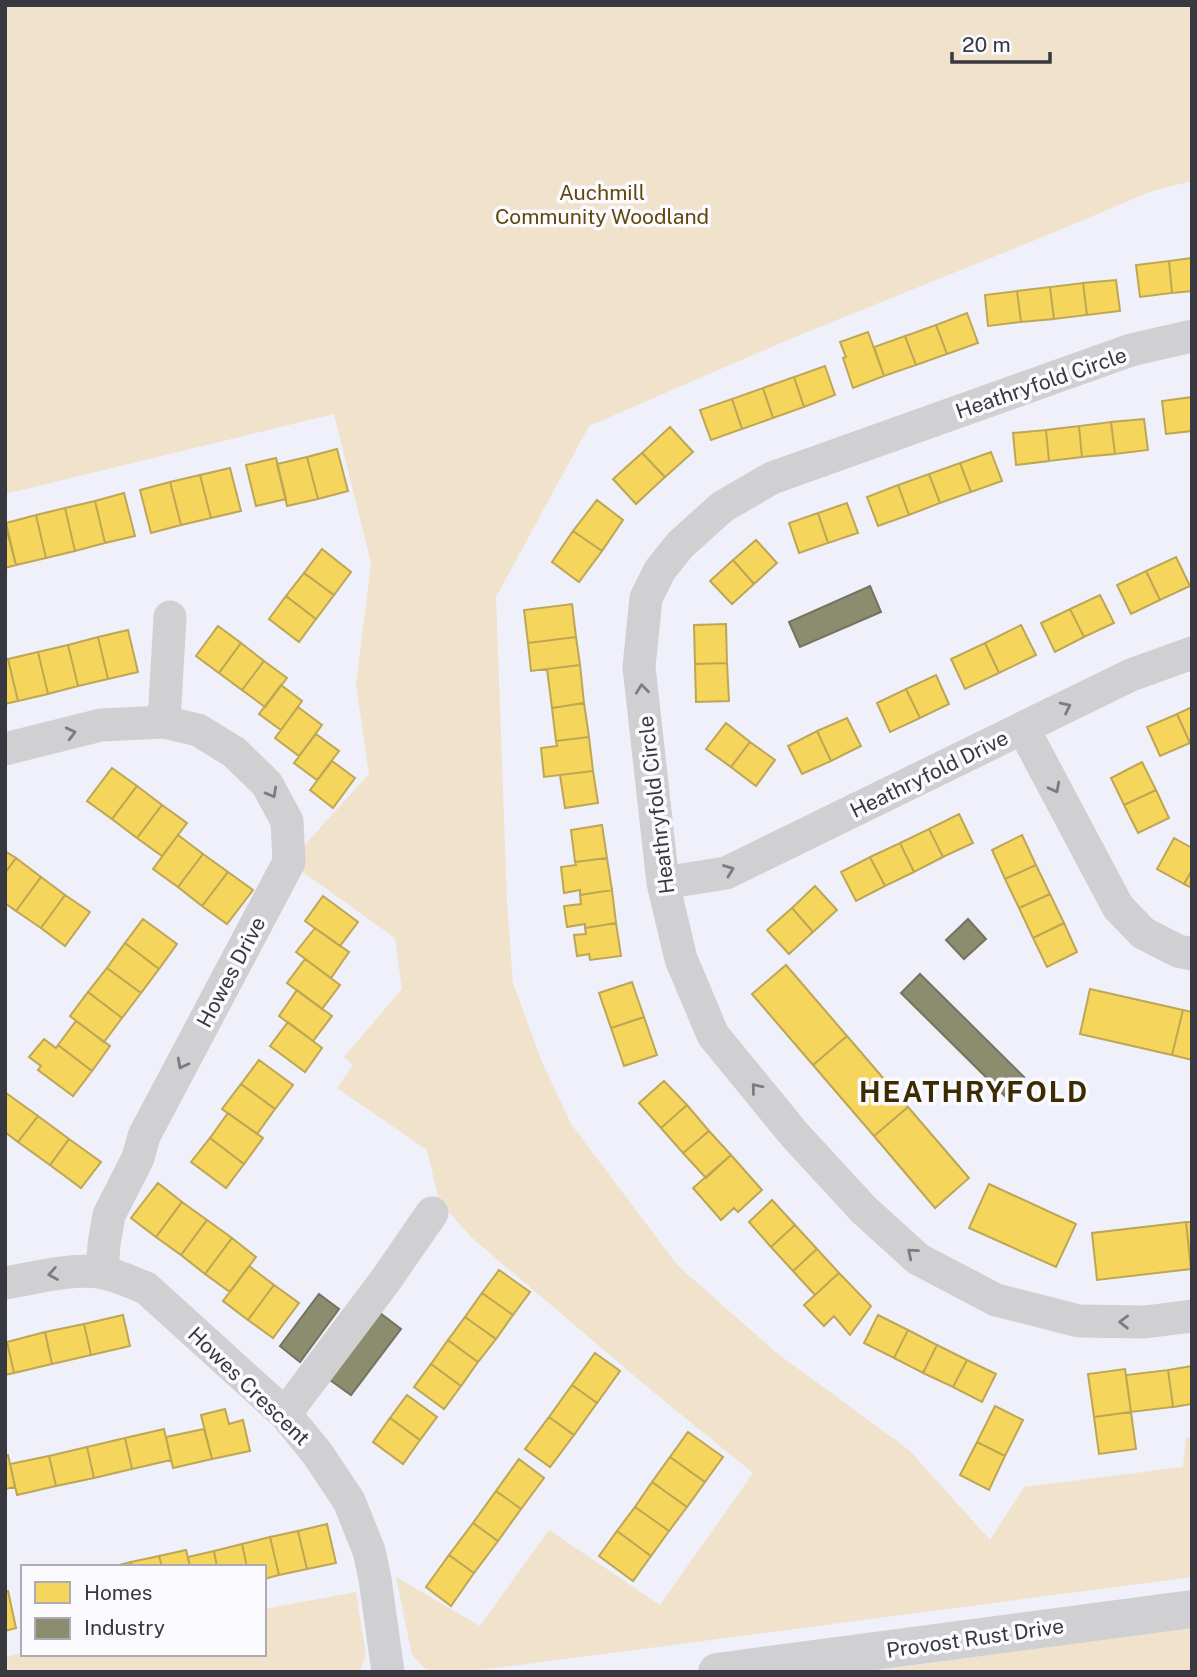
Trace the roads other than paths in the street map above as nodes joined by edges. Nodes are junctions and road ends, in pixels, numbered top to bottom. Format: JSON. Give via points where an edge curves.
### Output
{"nodes":[{"id":1,"x":1192,"y":336,"type":"edge"},
{"id":2,"x":170,"y":617,"type":"dead end"},
{"id":3,"x":1192,"y":653,"type":"edge"},
{"id":4,"x":164,"y":722,"type":"junction"},
{"id":5,"x":1023,"y":728,"type":"junction"},
{"id":6,"x":5,"y":749,"type":"edge"},
{"id":7,"x":663,"y":883,"type":"junction"},
{"id":8,"x":1192,"y":954,"type":"edge"},
{"id":9,"x":432,"y":1213,"type":"dead end"},
{"id":10,"x":102,"y":1272,"type":"junction"},
{"id":11,"x":5,"y":1283,"type":"edge"},
{"id":12,"x":1192,"y":1316,"type":"edge"},
{"id":13,"x":285,"y":1414,"type":"junction"},
{"id":14,"x":1192,"y":1609,"type":"edge"},
{"id":15,"x":388,"y":1672,"type":"edge"},
{"id":16,"x":718,"y":1672,"type":"edge"}],
"edges":[{"from":7,"to":1,"type":"street","name":"Heathryfold Circle","one_way":true,"via":[[639,667],[646,598],[680,545],[722,507],[772,478],[1131,351]]},
{"from":2,"to":4,"type":"street"},
{"from":5,"to":3,"type":"street","name":"Heathryfold Drive","one_way":true,"via":[[1131,675]]},
{"from":6,"to":4,"type":"street","name":"Howes Drive","one_way":true,"via":[[102,725]]},
{"from":4,"to":10,"type":"street","name":"Howes Drive","one_way":true,"via":[[198,730],[225,746],[267,784],[287,821],[289,862],[144,1136],[109,1215]]},
{"from":7,"to":5,"type":"street","name":"Heathryfold Drive","one_way":true,"via":[[726,873]]},
{"from":5,"to":8,"type":"street","one_way":true,"via":[[1118,907],[1143,933]]},
{"from":12,"to":7,"type":"street","name":"Heathryfold Circle","one_way":true,"via":[[1145,1322],[1079,1321],[996,1300],[918,1259],[863,1209],[794,1134],[713,1035],[681,958]]},
{"from":9,"to":13,"type":"street"},
{"from":10,"to":11,"type":"street","name":"Howes Crescent","one_way":true,"via":[[64,1272]]},
{"from":10,"to":13,"type":"street","name":"Howes Crescent","via":[[146,1288]]},
{"from":13,"to":15,"type":"street","name":"Howes Crescent","via":[[349,1501],[369,1551]]},
{"from":14,"to":16,"type":"street","name":"Provost Rust Drive"}]}
